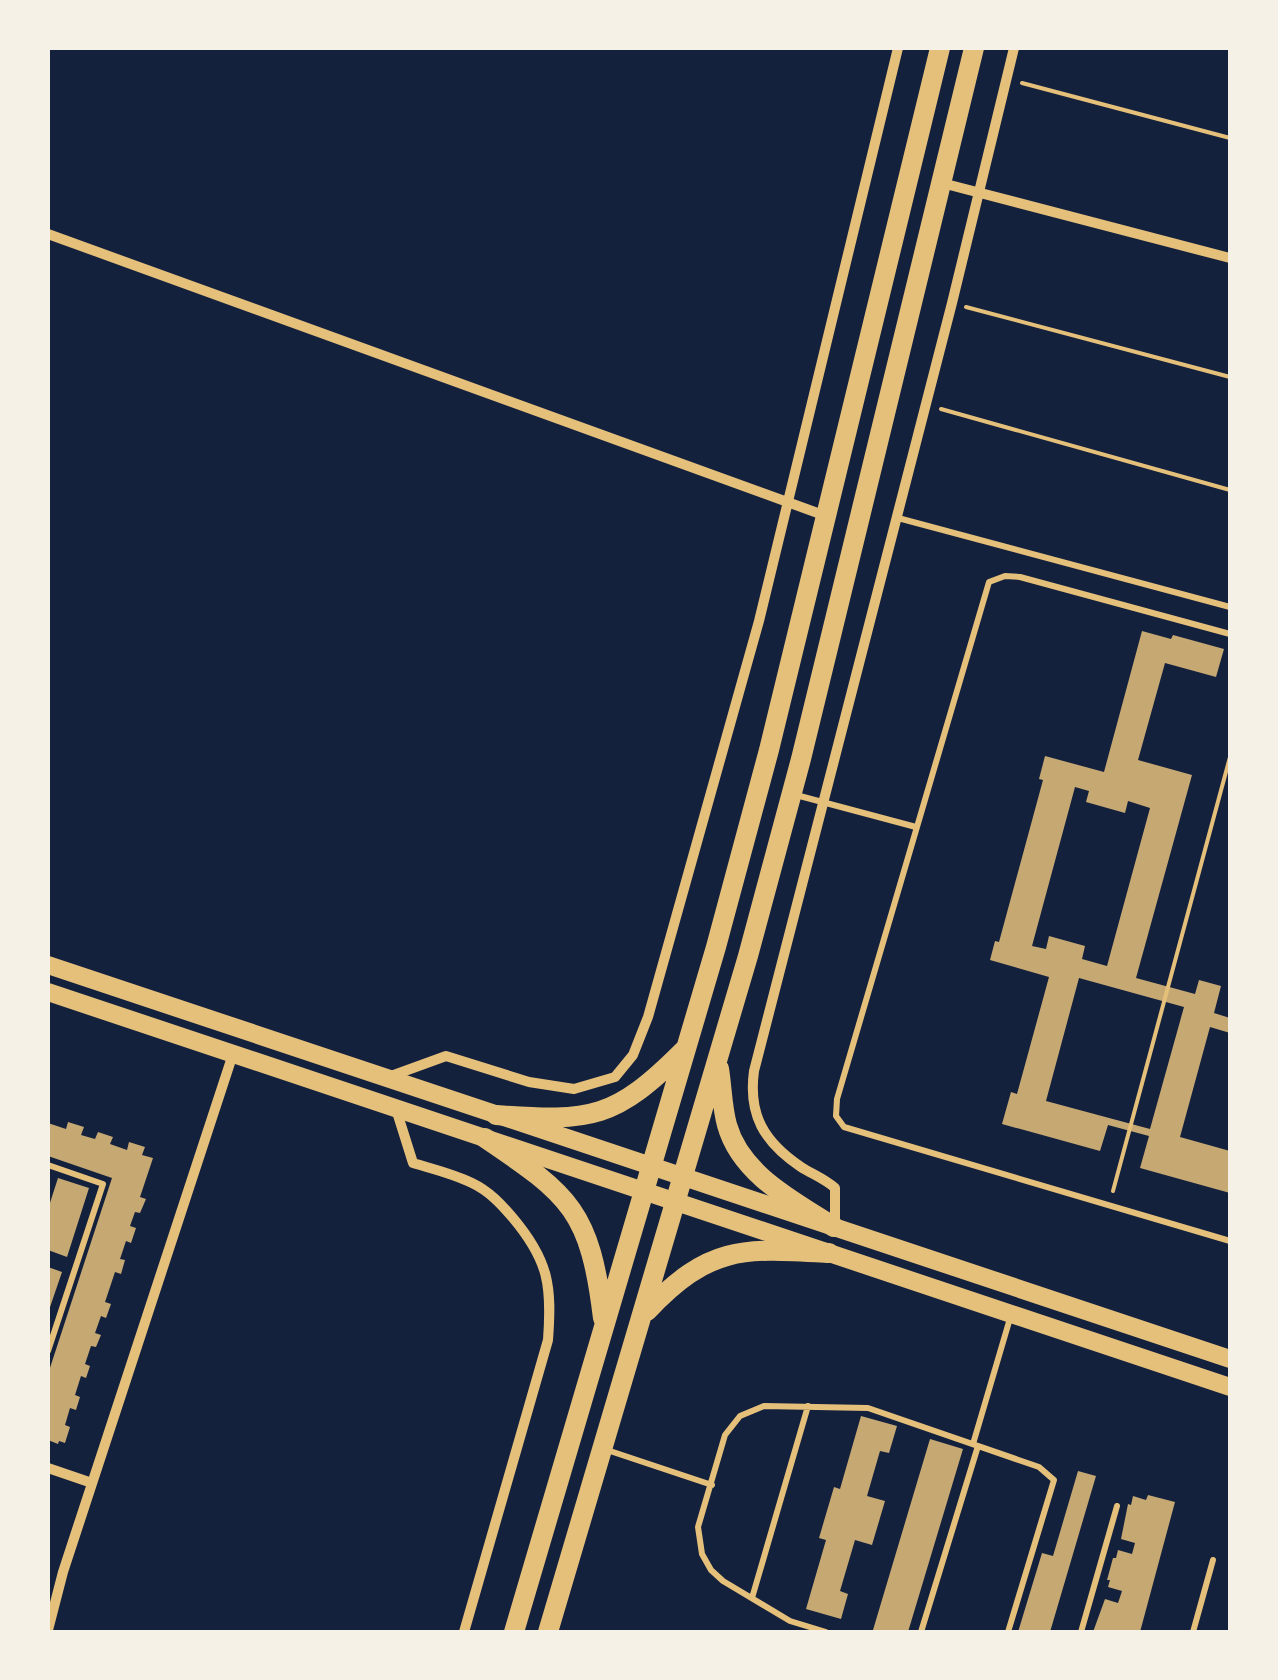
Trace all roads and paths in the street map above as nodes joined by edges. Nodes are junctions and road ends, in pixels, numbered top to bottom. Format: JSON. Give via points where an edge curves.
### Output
{"nodes":[{"id":1,"x":898,"y":48,"type":"edge"},
{"id":2,"x":940,"y":48,"type":"edge"},
{"id":3,"x":974,"y":48,"type":"edge"},
{"id":4,"x":1014,"y":48,"type":"edge"},
{"id":5,"x":1006,"y":79,"type":"junction"},
{"id":6,"x":1230,"y":138,"type":"edge"},
{"id":7,"x":942,"y":183,"type":"junction"},
{"id":8,"x":979,"y":193,"type":"junction"},
{"id":9,"x":48,"y":234,"type":"edge"},
{"id":10,"x":1230,"y":258,"type":"edge"},
{"id":11,"x":952,"y":303,"type":"junction"},
{"id":12,"x":1230,"y":377,"type":"edge"},
{"id":13,"x":926,"y":405,"type":"junction"},
{"id":14,"x":1230,"y":490,"type":"edge"},
{"id":15,"x":787,"y":502,"type":"junction"},
{"id":16,"x":826,"y":516,"type":"junction"},
{"id":17,"x":897,"y":518,"type":"junction"},
{"id":18,"x":1230,"y":608,"type":"edge"},
{"id":19,"x":1230,"y":634,"type":"edge"},
{"id":20,"x":1230,"y":757,"type":"edge"},
{"id":21,"x":792,"y":794,"type":"junction"},
{"id":22,"x":823,"y":802,"type":"junction"},
{"id":23,"x":916,"y":828,"type":"junction"},
{"id":24,"x":48,"y":966,"type":"edge"},
{"id":25,"x":48,"y":992,"type":"edge"},
{"id":26,"x":686,"y":1049,"type":"junction"},
{"id":27,"x":233,"y":1054,"type":"junction"},
{"id":28,"x":717,"y":1061,"type":"junction"},
{"id":29,"x":386,"y":1078,"type":"junction"},
{"id":30,"x":396,"y":1108,"type":"junction"},
{"id":31,"x":496,"y":1114,"type":"junction"},
{"id":32,"x":485,"y":1138,"type":"junction"},
{"id":33,"x":48,"y":1165,"type":"edge"},
{"id":34,"x":651,"y":1166,"type":"junction"},
{"id":35,"x":683,"y":1177,"type":"junction"},
{"id":36,"x":644,"y":1191,"type":"junction"},
{"id":37,"x":676,"y":1202,"type":"junction"},
{"id":38,"x":1110,"y":1205,"type":"junction"},
{"id":39,"x":834,"y":1227,"type":"junction"},
{"id":40,"x":1230,"y":1241,"type":"edge"},
{"id":41,"x":829,"y":1253,"type":"junction"},
{"id":42,"x":1011,"y":1314,"type":"junction"},
{"id":43,"x":642,"y":1316,"type":"junction"},
{"id":44,"x":604,"y":1325,"type":"junction"},
{"id":45,"x":48,"y":1351,"type":"edge"},
{"id":46,"x":1230,"y":1359,"type":"edge"},
{"id":47,"x":1230,"y":1387,"type":"edge"},
{"id":48,"x":808,"y":1406,"type":"junction"},
{"id":49,"x":976,"y":1445,"type":"junction"},
{"id":50,"x":602,"y":1449,"type":"junction"},
{"id":51,"x":48,"y":1468,"type":"edge"},
{"id":52,"x":92,"y":1483,"type":"junction"},
{"id":53,"x":712,"y":1485,"type":"junction"},
{"id":54,"x":1117,"y":1506,"type":"dead end"},
{"id":55,"x":1213,"y":1560,"type":"dead end"},
{"id":56,"x":752,"y":1598,"type":"junction"},
{"id":57,"x":48,"y":1630,"type":"edge"},
{"id":58,"x":464,"y":1632,"type":"edge"},
{"id":59,"x":514,"y":1632,"type":"edge"},
{"id":60,"x":548,"y":1632,"type":"edge"},
{"id":61,"x":826,"y":1632,"type":"edge"},
{"id":62,"x":920,"y":1632,"type":"edge"},
{"id":63,"x":1008,"y":1632,"type":"edge"},
{"id":64,"x":1081,"y":1632,"type":"edge"},
{"id":65,"x":1193,"y":1632,"type":"edge"}],
"edges":[{"from":1,"to":15,"type":"street"},
{"from":2,"to":16,"type":"main road"},
{"from":3,"to":7,"type":"main road"},
{"from":4,"to":5,"type":"street"},
{"from":5,"to":6,"type":"path"},
{"from":5,"to":8,"type":"street"},
{"from":7,"to":8,"type":"street"},
{"from":7,"to":21,"type":"main road"},
{"from":8,"to":10,"type":"street"},
{"from":8,"to":11,"type":"street"},
{"from":9,"to":15,"type":"street"},
{"from":11,"to":12,"type":"path"},
{"from":11,"to":13,"type":"street"},
{"from":13,"to":14,"type":"path"},
{"from":13,"to":17,"type":"street"},
{"from":15,"to":16,"type":"street"},
{"from":15,"to":29,"type":"street","via":[[633,1055],[614,1077],[574,1088],[529,1082],[446,1056]]},
{"from":16,"to":26,"type":"main road"},
{"from":17,"to":18,"type":"lane"},
{"from":17,"to":22,"type":"street"},
{"from":19,"to":23,"type":"lane","via":[[1020,577],[990,582]]},
{"from":20,"to":38,"type":"path"},
{"from":21,"to":22,"type":"lane"},
{"from":21,"to":28,"type":"main road"},
{"from":22,"to":23,"type":"lane"},
{"from":22,"to":39,"type":"street","via":[[750,1097],[776,1147],[835,1188]]},
{"from":23,"to":38,"type":"lane","via":[[836,1116],[844,1127]]},
{"from":24,"to":29,"type":"main road"},
{"from":25,"to":27,"type":"main road"},
{"from":26,"to":31,"type":"main road","via":[[649,1085],[607,1110],[550,1118]]},
{"from":26,"to":34,"type":"main road"},
{"from":27,"to":30,"type":"main road"},
{"from":27,"to":52,"type":"street"},
{"from":28,"to":35,"type":"main road"},
{"from":28,"to":39,"type":"main road","via":[[737,1148],[778,1192]]},
{"from":29,"to":31,"type":"main road"},
{"from":30,"to":32,"type":"main road"},
{"from":30,"to":58,"type":"street","via":[[413,1163],[474,1184],[521,1228],[538,1250],[551,1302],[548,1340]]},
{"from":31,"to":34,"type":"main road"},
{"from":32,"to":36,"type":"main road"},
{"from":32,"to":44,"type":"main road","via":[[546,1179],[570,1204],[596,1264]]},
{"from":33,"to":45,"type":"lane","via":[[103,1184]]},
{"from":34,"to":35,"type":"main road"},
{"from":34,"to":36,"type":"main road"},
{"from":35,"to":37,"type":"main road"},
{"from":35,"to":39,"type":"main road"},
{"from":36,"to":37,"type":"main road"},
{"from":36,"to":44,"type":"main road"},
{"from":37,"to":41,"type":"main road"},
{"from":37,"to":43,"type":"main road"},
{"from":38,"to":40,"type":"lane"},
{"from":39,"to":46,"type":"main road"},
{"from":41,"to":42,"type":"main road"},
{"from":41,"to":43,"type":"main road","via":[[740,1250],[720,1256],[690,1270]]},
{"from":42,"to":47,"type":"main road"},
{"from":42,"to":49,"type":"lane"},
{"from":43,"to":50,"type":"main road"},
{"from":44,"to":59,"type":"main road"},
{"from":48,"to":49,"type":"lane","via":[[868,1408]]},
{"from":48,"to":53,"type":"lane","via":[[764,1406],[740,1416],[725,1435]]},
{"from":48,"to":56,"type":"lane"},
{"from":49,"to":62,"type":"lane"},
{"from":49,"to":63,"type":"lane","via":[[1039,1467],[1054,1480]]},
{"from":50,"to":53,"type":"lane"},
{"from":50,"to":60,"type":"main road"},
{"from":51,"to":52,"type":"street"},
{"from":52,"to":57,"type":"street"},
{"from":53,"to":56,"type":"lane","via":[[698,1528],[702,1554],[711,1570]]},
{"from":54,"to":64,"type":"lane"},
{"from":55,"to":65,"type":"lane"},
{"from":56,"to":61,"type":"lane","via":[[790,1621]]}]}
